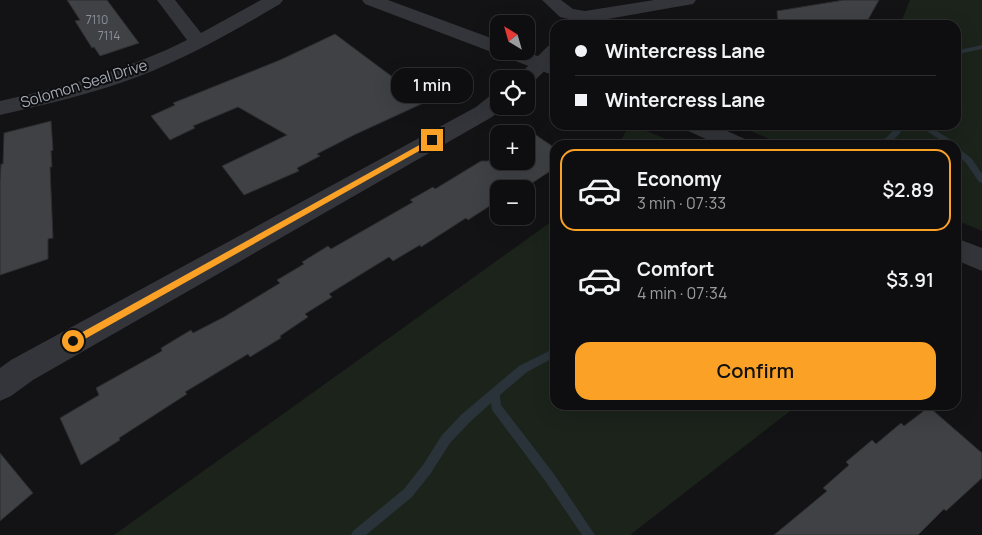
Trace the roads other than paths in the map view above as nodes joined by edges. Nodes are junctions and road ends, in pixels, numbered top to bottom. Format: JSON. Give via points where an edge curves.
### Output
{"nodes":[{"id":1,"x":166,"y":0,"type":"edge"},
{"id":2,"x":274,"y":0,"type":"edge"},
{"id":3,"x":371,"y":0,"type":"edge"},
{"id":4,"x":552,"y":0,"type":"edge"},
{"id":5,"x":687,"y":0,"type":"edge"},
{"id":6,"x":579,"y":20,"type":"edge"},
{"id":7,"x":586,"y":20,"type":"edge"},
{"id":8,"x":198,"y":42,"type":"junction"},
{"id":9,"x":490,"y":45,"type":"edge"},
{"id":10,"x":530,"y":60,"type":"edge"},
{"id":11,"x":548,"y":67,"type":"edge"},
{"id":12,"x":535,"y":74,"type":"edge"},
{"id":13,"x":490,"y":107,"type":"edge"},
{"id":14,"x":0,"y":108,"type":"edge"},
{"id":15,"x":705,"y":130,"type":"edge"},
{"id":16,"x":728,"y":140,"type":"edge"},
{"id":17,"x":961,"y":250,"type":"edge"},
{"id":18,"x":982,"y":260,"type":"edge"},
{"id":19,"x":0,"y":386,"type":"edge"}],
"edges":[{"from":1,"to":8,"type":"street"},
{"from":2,"to":8,"type":"street","name":"Solomon Seal Drive"},
{"from":3,"to":9,"type":"street"},
{"from":4,"to":6,"type":"street"},
{"from":5,"to":7,"type":"street"},
{"from":8,"to":14,"type":"street","name":"Solomon Seal Drive","via":[[129,73],[69,92]]},
{"from":10,"to":11,"type":"street"},
{"from":11,"to":12,"type":"street"},
{"from":13,"to":19,"type":"street","via":[[22,370]]},
{"from":15,"to":16,"type":"street"},
{"from":17,"to":18,"type":"street"}]}
